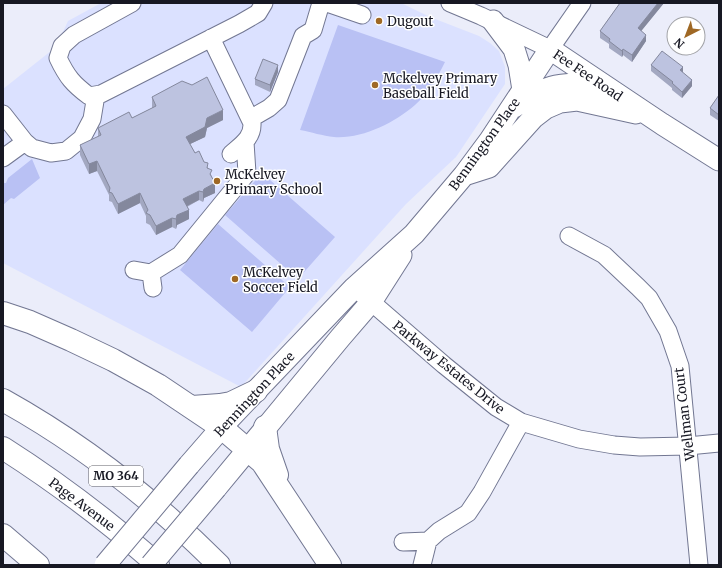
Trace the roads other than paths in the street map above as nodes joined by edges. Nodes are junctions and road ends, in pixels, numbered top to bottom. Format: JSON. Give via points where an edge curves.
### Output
{"nodes":[{"id":1,"x":132,"y":3,"type":"edge"},
{"id":2,"x":264,"y":3,"type":"edge"},
{"id":3,"x":321,"y":3,"type":"edge"},
{"id":4,"x":327,"y":3,"type":"edge"},
{"id":5,"x":450,"y":3,"type":"edge"},
{"id":6,"x":582,"y":3,"type":"edge"},
{"id":7,"x":362,"y":14,"type":"dead end"},
{"id":8,"x":493,"y":21,"type":"junction"},
{"id":9,"x":212,"y":38,"type":"junction"},
{"id":10,"x":550,"y":49,"type":"junction"},
{"id":11,"x":602,"y":84,"type":"junction"},
{"id":12,"x":523,"y":90,"type":"junction"},
{"id":13,"x":96,"y":95,"type":"junction"},
{"id":14,"x":510,"y":109,"type":"junction"},
{"id":15,"x":3,"y":114,"type":"edge"},
{"id":16,"x":650,"y":116,"type":"junction"},
{"id":17,"x":250,"y":119,"type":"junction"},
{"id":18,"x":25,"y":142,"type":"junction"},
{"id":19,"x":245,"y":142,"type":"junction"},
{"id":20,"x":231,"y":154,"type":"dead end"},
{"id":21,"x":3,"y":158,"type":"edge"},
{"id":22,"x":719,"y":160,"type":"edge"},
{"id":23,"x":464,"y":175,"type":"junction"},
{"id":24,"x":414,"y":234,"type":"junction"},
{"id":25,"x":569,"y":236,"type":"dead end"},
{"id":26,"x":134,"y":270,"type":"dead end"},
{"id":27,"x":354,"y":288,"type":"junction"},
{"id":28,"x":371,"y":302,"type":"junction"},
{"id":29,"x":3,"y":313,"type":"edge"},
{"id":30,"x":256,"y":392,"type":"junction"},
{"id":31,"x":3,"y":400,"type":"edge"},
{"id":32,"x":192,"y":407,"type":"junction"},
{"id":33,"x":521,"y":422,"type":"junction"},
{"id":34,"x":266,"y":427,"type":"junction"},
{"id":35,"x":222,"y":428,"type":"junction"},
{"id":36,"x":719,"y":443,"type":"edge"},
{"id":37,"x":688,"y":446,"type":"junction"},
{"id":38,"x":3,"y":448,"type":"edge"},
{"id":39,"x":247,"y":449,"type":"junction"},
{"id":40,"x":283,"y":493,"type":"junction"},
{"id":41,"x":3,"y":535,"type":"edge"},
{"id":42,"x":428,"y":541,"type":"junction"},
{"id":43,"x":403,"y":542,"type":"dead end"},
{"id":44,"x":38,"y":565,"type":"edge"},
{"id":45,"x":105,"y":565,"type":"edge"},
{"id":46,"x":151,"y":565,"type":"edge"},
{"id":47,"x":158,"y":565,"type":"edge"},
{"id":48,"x":219,"y":565,"type":"edge"},
{"id":49,"x":330,"y":565,"type":"edge"},
{"id":50,"x":422,"y":565,"type":"edge"},
{"id":51,"x":699,"y":565,"type":"edge"}],
"edges":[{"from":1,"to":13,"type":"street","via":[[74,35],[62,46],[58,58],[65,74],[76,87],[89,96]]},
{"from":2,"to":9,"type":"street","via":[[258,13]]},
{"from":3,"to":17,"type":"street","via":[[313,30],[303,36],[278,100]]},
{"from":4,"to":7,"type":"street"},
{"from":5,"to":8,"type":"street","name":"Fee Fee Road"},
{"from":6,"to":10,"type":"street"},
{"from":8,"to":10,"type":"street","name":"Fee Fee Road"},
{"from":8,"to":12,"type":"main road","via":[[514,49]]},
{"from":9,"to":13,"type":"street"},
{"from":9,"to":17,"type":"street"},
{"from":10,"to":11,"type":"main road","name":"Fee Fee Road"},
{"from":10,"to":12,"type":"main road","name":"Bennington Place"},
{"from":11,"to":14,"type":"main road","via":[[555,86]]},
{"from":11,"to":16,"type":"main road","name":"Fee Fee Road"},
{"from":12,"to":14,"type":"main road","name":"Bennington Place"},
{"from":13,"to":18,"type":"street","via":[[92,119],[82,138],[66,151],[51,153],[32,148]]},
{"from":14,"to":23,"type":"main road","name":"Bennington Place"},
{"from":15,"to":18,"type":"street"},
{"from":16,"to":22,"type":"main road","name":"Fee Fee Road"},
{"from":16,"to":23,"type":"main road","via":[[577,100],[560,102],[533,118],[489,167]]},
{"from":17,"to":19,"type":"street","via":[[253,130]]},
{"from":18,"to":21,"type":"street"},
{"from":19,"to":20,"type":"street"},
{"from":19,"to":26,"type":"street","via":[[247,173],[180,255],[152,281]]},
{"from":23,"to":24,"type":"main road","name":"Bennington Place"},
{"from":24,"to":27,"type":"main road","name":"Bennington Place"},
{"from":24,"to":28,"type":"main road","name":"Bennington Place"},
{"from":25,"to":37,"type":"street","name":"Wellman Court","via":[[604,255],[638,287],[649,298],[668,331],[680,366]]},
{"from":27,"to":28,"type":"street","name":"Parkway Estates Drive"},
{"from":27,"to":30,"type":"main road","name":"Bennington Place"},
{"from":28,"to":33,"type":"street","name":"Parkway Estates Drive","via":[[496,407]]},
{"from":28,"to":34,"type":"main road","name":"Bennington Place"},
{"from":29,"to":32,"type":"highway","via":[[30,322],[113,360]]},
{"from":30,"to":32,"type":"highway","via":[[231,403]]},
{"from":30,"to":35,"type":"main road","name":"Bennington Place"},
{"from":31,"to":48,"type":"highway","number":"MO 364","via":[[57,433],[108,469],[172,521]]},
{"from":32,"to":35,"type":"highway"},
{"from":33,"to":37,"type":"street","name":"Parkway Estates Drive","via":[[579,439],[614,445]]},
{"from":33,"to":42,"type":"street","via":[[468,513]]},
{"from":34,"to":39,"type":"main road","name":"Bennington Place"},
{"from":34,"to":40,"type":"highway","via":[[268,449]]},
{"from":35,"to":39,"type":"highway"},
{"from":35,"to":45,"type":"main road","name":"Bennington Place","bridge":true},
{"from":36,"to":37,"type":"street","name":"Parkway Estates Drive"},
{"from":37,"to":51,"type":"street","name":"Wellman Court"},
{"from":38,"to":47,"type":"highway","name":"Page Avenue","number":"MO 364","via":[[76,498]]},
{"from":39,"to":40,"type":"highway","via":[[262,462]]},
{"from":39,"to":46,"type":"main road","name":"Bennington Place","bridge":true},
{"from":40,"to":49,"type":"highway"},
{"from":41,"to":44,"type":"highway"},
{"from":42,"to":43,"type":"street"},
{"from":42,"to":50,"type":"street"}]}
